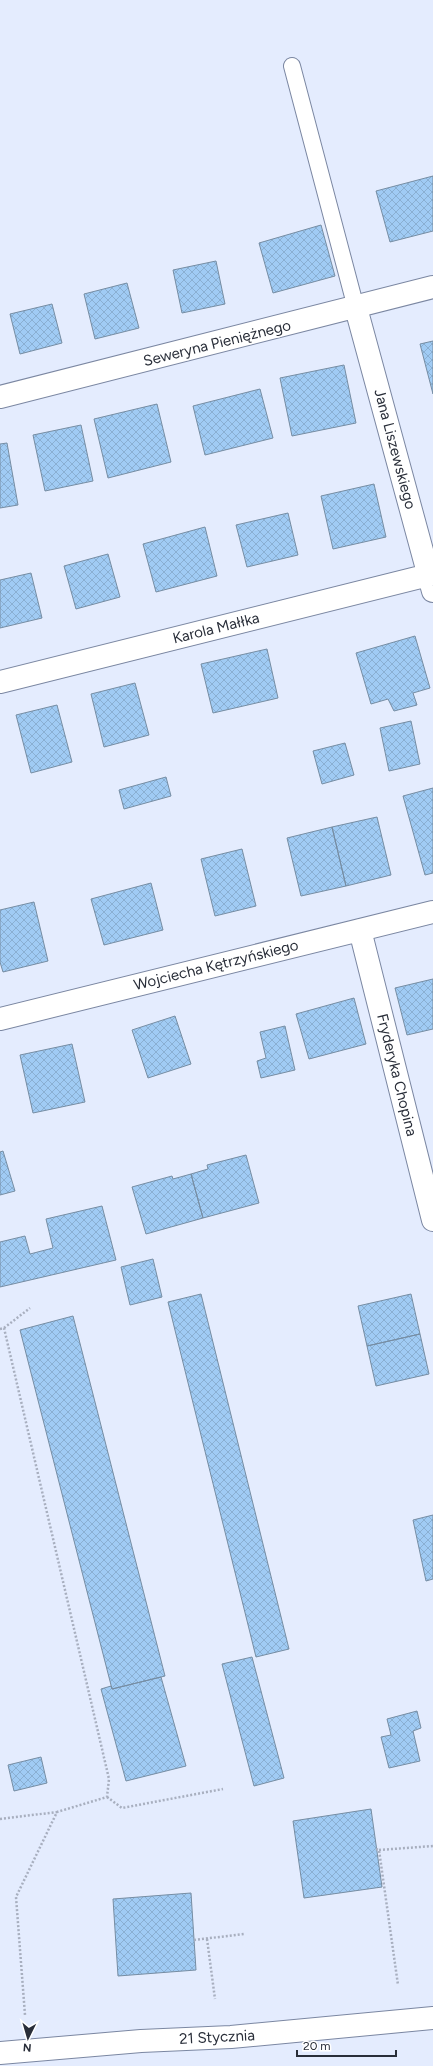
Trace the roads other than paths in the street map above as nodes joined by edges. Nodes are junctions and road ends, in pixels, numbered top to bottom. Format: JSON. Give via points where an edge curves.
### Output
{"nodes":[{"id":1,"x":292,"y":66,"type":"dead end"},
{"id":2,"x":433,"y":287,"type":"edge"},
{"id":3,"x":356,"y":308,"type":"junction"},
{"id":4,"x":0,"y":397,"type":"edge"},
{"id":5,"x":432,"y":580,"type":"edge"},
{"id":6,"x":0,"y":682,"type":"edge"},
{"id":7,"x":433,"y":912,"type":"edge"},
{"id":8,"x":360,"y":930,"type":"junction"},
{"id":9,"x":0,"y":1019,"type":"edge"},
{"id":10,"x":433,"y":1220,"type":"edge"},
{"id":11,"x":433,"y":2018,"type":"edge"},
{"id":12,"x":0,"y":2053,"type":"edge"}],
"edges":[{"from":1,"to":3,"type":"lane"},
{"from":2,"to":3,"type":"street","name":"Seweryna Pieniężnego"},
{"from":3,"to":4,"type":"street","name":"Seweryna Pieniężnego"},
{"from":3,"to":5,"type":"street","name":"Jana Liszewskiego"},
{"from":5,"to":6,"type":"street","name":"Karola Małłka"},
{"from":7,"to":8,"type":"street","name":"Wojciecha Kętrzyńskiego"},
{"from":8,"to":9,"type":"street","name":"Wojciecha Kętrzyńskiego"},
{"from":8,"to":10,"type":"street","name":"Fryderyka Chopina"},
{"from":11,"to":12,"type":"street","name":"21 Stycznia","via":[[231,2038],[141,2041]]}]}
